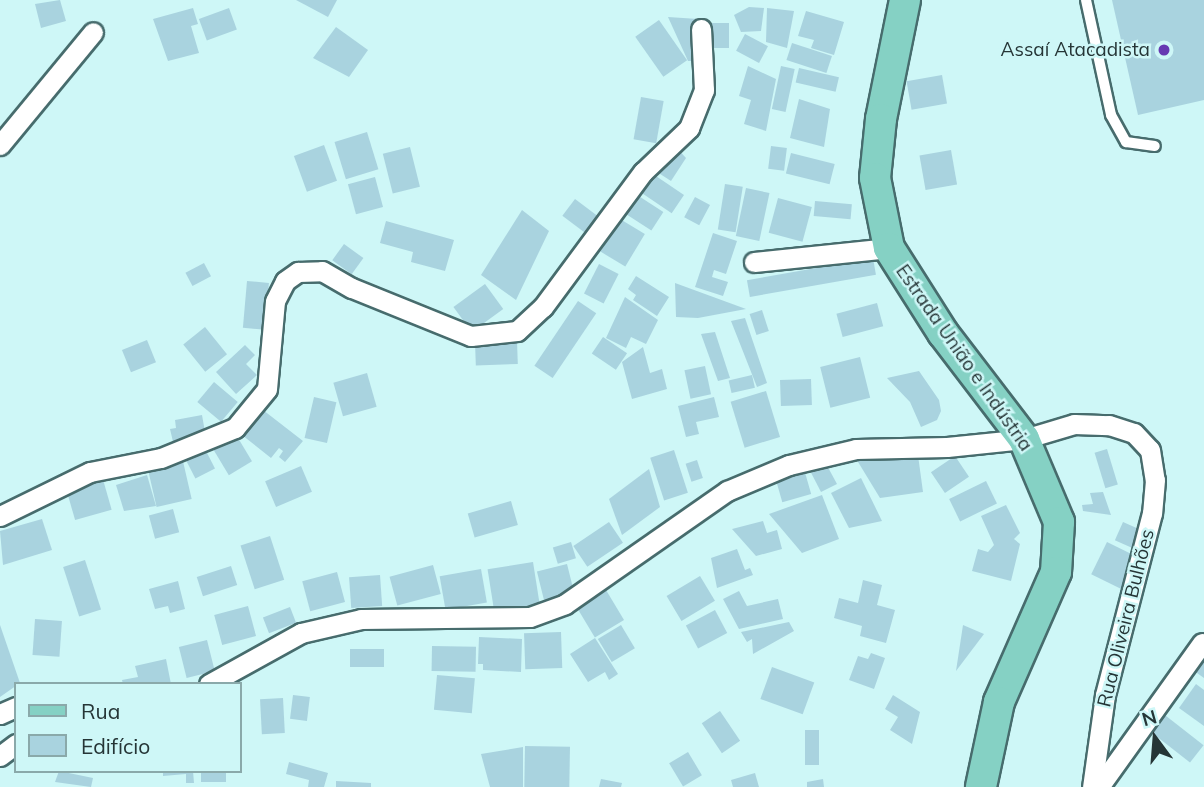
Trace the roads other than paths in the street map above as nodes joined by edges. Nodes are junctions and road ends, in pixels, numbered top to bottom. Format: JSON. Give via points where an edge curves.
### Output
{"nodes":[{"id":1,"x":905,"y":0,"type":"edge"},
{"id":2,"x":1086,"y":0,"type":"edge"},
{"id":3,"x":701,"y":29,"type":"dead end"},
{"id":4,"x":93,"y":32,"type":"dead end"},
{"id":5,"x":0,"y":145,"type":"edge"},
{"id":6,"x":1155,"y":146,"type":"dead end"},
{"id":7,"x":889,"y":248,"type":"junction"},
{"id":8,"x":754,"y":262,"type":"dead end"},
{"id":9,"x":1024,"y":439,"type":"junction"},
{"id":10,"x":0,"y":516,"type":"edge"},
{"id":11,"x":1202,"y":643,"type":"dead end"},
{"id":12,"x":213,"y":682,"type":"edge"},
{"id":13,"x":981,"y":787,"type":"edge"},
{"id":14,"x":1092,"y":787,"type":"edge"},
{"id":15,"x":1100,"y":787,"type":"edge"}],
"edges":[{"from":1,"to":7,"type":"main road","name":"Estrada União e Indústria","via":[[881,119],[875,178]]},
{"from":2,"to":6,"type":"lane","via":[[1111,115],[1126,142]]},
{"from":3,"to":10,"type":"street","via":[[704,90],[690,128],[643,173],[543,307],[517,331],[471,336],[362,293],[322,271],[298,272],[285,281],[275,301],[267,389],[235,428],[161,458],[90,472]]},
{"from":4,"to":5,"type":"street"},
{"from":7,"to":8,"type":"street"},
{"from":7,"to":9,"type":"main road","name":"Estrada União e Indústria","via":[[943,333]]},
{"from":9,"to":12,"type":"street","via":[[856,449],[789,464],[727,491],[565,604],[530,617],[361,619],[301,633]]},
{"from":9,"to":13,"type":"main road","name":"Estrada União e Indústria","via":[[1059,522],[1056,572],[999,702]]},
{"from":9,"to":14,"type":"street","name":"Rua Oliveira Bulhões","via":[[1074,424],[1109,425],[1134,433],[1150,450],[1155,480],[1152,513],[1105,695]]},
{"from":11,"to":15,"type":"street"}]}
